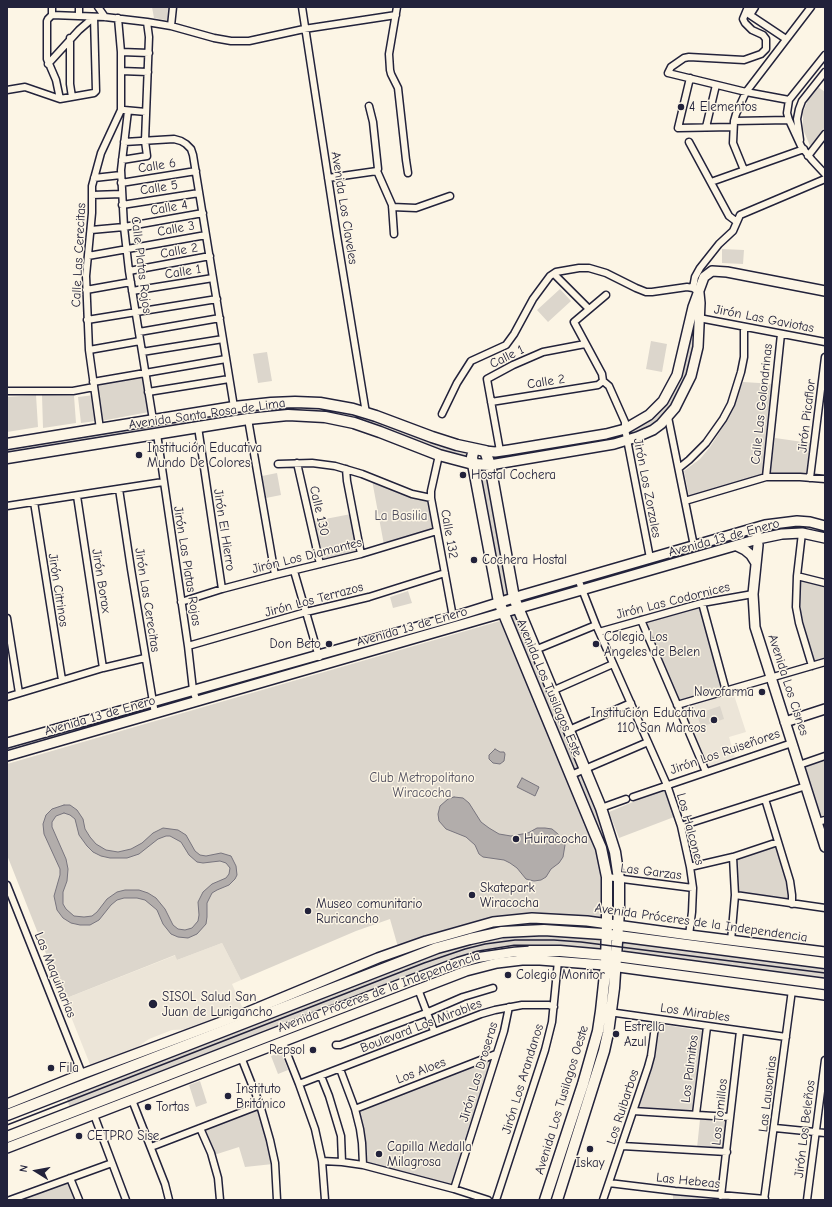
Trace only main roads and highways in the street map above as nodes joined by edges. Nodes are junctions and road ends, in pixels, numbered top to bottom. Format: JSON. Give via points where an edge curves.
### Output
{"nodes":[{"id":1,"x":696,"y":290,"type":"junction"},
{"id":2,"x":825,"y":291,"type":"edge"},
{"id":3,"x":7,"y":444,"type":"edge"},
{"id":4,"x":474,"y":449,"type":"junction"},
{"id":5,"x":485,"y":451,"type":"junction"},
{"id":6,"x":7,"y":458,"type":"edge"},
{"id":7,"x":473,"y":464,"type":"junction"},
{"id":8,"x":490,"y":465,"type":"junction"},
{"id":9,"x":825,"y":526,"type":"edge"},
{"id":10,"x":756,"y":528,"type":"junction"},
{"id":11,"x":825,"y":538,"type":"edge"},
{"id":12,"x":758,"y":540,"type":"junction"},
{"id":13,"x":737,"y":546,"type":"junction"},
{"id":14,"x":756,"y":563,"type":"junction"},
{"id":15,"x":514,"y":598,"type":"junction"},
{"id":16,"x":499,"y":602,"type":"junction"},
{"id":17,"x":518,"y":610,"type":"junction"},
{"id":18,"x":503,"y":614,"type":"junction"},
{"id":19,"x":825,"y":709,"type":"edge"},
{"id":20,"x":785,"y":722,"type":"junction"},
{"id":21,"x":7,"y":743,"type":"edge"},
{"id":22,"x":7,"y":756,"type":"edge"},
{"id":23,"x":821,"y":821,"type":"edge"},
{"id":24,"x":825,"y":847,"type":"edge"},
{"id":25,"x":607,"y":923,"type":"junction"},
{"id":26,"x":618,"y":925,"type":"junction"},
{"id":27,"x":612,"y":935,"type":"junction"},
{"id":28,"x":825,"y":952,"type":"edge"},
{"id":29,"x":611,"y":961,"type":"junction"},
{"id":30,"x":825,"y":964,"type":"edge"},
{"id":31,"x":825,"y":984,"type":"edge"},
{"id":32,"x":825,"y":995,"type":"edge"},
{"id":33,"x":606,"y":1012,"type":"junction"},
{"id":34,"x":7,"y":1104,"type":"edge"},
{"id":35,"x":7,"y":1114,"type":"edge"},
{"id":36,"x":7,"y":1136,"type":"edge"},
{"id":37,"x":7,"y":1148,"type":"edge"},
{"id":38,"x":545,"y":1200,"type":"edge"},
{"id":39,"x":557,"y":1200,"type":"edge"}],
"edges":[{"from":1,"to":2,"type":"main road","via":[[704,277],[712,271]]},
{"from":1,"to":5,"type":"main road","name":"Avenida Santa Rosa de Lima","via":[[677,375],[660,404],[644,420],[606,434],[500,451]]},
{"from":1,"to":8,"type":"main road","name":"Avenida Santa Rosa de Lima","via":[[700,303],[698,347],[691,376],[668,417],[653,430],[614,444]]},
{"from":3,"to":4,"type":"main road","name":"Avenida Santa Rosa de Lima","via":[[234,407],[271,402],[309,402],[366,412],[432,437]]},
{"from":4,"to":5,"type":"main road","name":"Avenida Santa Rosa de Lima"},
{"from":4,"to":7,"type":"main road","name":"Avenida Los Tusilagos Este"},
{"from":5,"to":8,"type":"main road","name":"Avenida Los Tusilagos Este"},
{"from":6,"to":7,"type":"main road","name":"Avenida Santa Rosa de Lima","via":[[248,419],[288,415],[339,419],[439,455]]},
{"from":7,"to":8,"type":"main road","name":"Avenida Santa Rosa de Lima"},
{"from":7,"to":16,"type":"main road","name":"Avenida Los Tusilagos Este"},
{"from":8,"to":15,"type":"main road","name":"Avenida Los Tusilagos Este"},
{"from":9,"to":10,"type":"main road","name":"Avenida 13 de Enero","via":[[797,521]]},
{"from":10,"to":12,"type":"main road","name":"Avenida Los Cisnes"},
{"from":10,"to":15,"type":"main road","name":"Avenida 13 de Enero","via":[[694,546],[649,555]]},
{"from":11,"to":12,"type":"main road","name":"Avenida 13 de Enero","via":[[801,538],[782,534]]},
{"from":12,"to":13,"type":"main road","name":"Avenida 13 de Enero"},
{"from":12,"to":14,"type":"main road","name":"Avenida Los Cisnes"},
{"from":13,"to":14,"type":"main road","via":[[751,555]]},
{"from":13,"to":17,"type":"main road","name":"Avenida 13 de Enero"},
{"from":14,"to":20,"type":"main road","name":"Avenida Los Cisnes","via":[[753,594],[755,627]]},
{"from":15,"to":16,"type":"main road","name":"Avenida 13 de Enero"},
{"from":15,"to":17,"type":"main road","name":"Avenida Los Tusilagos Este"},
{"from":16,"to":18,"type":"main road","name":"Avenida Los Tusilagos Este"},
{"from":16,"to":21,"type":"main road","name":"Avenida 13 de Enero"},
{"from":17,"to":18,"type":"main road","name":"Avenida 13 de Enero"},
{"from":17,"to":26,"type":"main road","name":"Avenida Los Tusilagos Este","via":[[601,808],[615,852],[619,879]]},
{"from":18,"to":22,"type":"main road","name":"Avenida 13 de Enero"},
{"from":18,"to":25,"type":"main road","name":"Avenida Los Tusilagos Este","via":[[601,848],[608,889]]},
{"from":19,"to":20,"type":"main road","name":"Jirón Los Ruiseñores"},
{"from":20,"to":23,"type":"main road","name":"Avenida Los Cisnes","via":[[806,786]]},
{"from":23,"to":24,"type":"main road","name":"Avenida Los Cisnes"},
{"from":25,"to":26,"type":"main road","name":"Avenida Próceres de la Independencia"},
{"from":25,"to":27,"type":"main road","name":"Avenida Los Tusilagos Este"},
{"from":25,"to":34,"type":"main road","name":"Avenida Próceres de la Independencia","via":[[532,918],[480,925],[383,956],[248,1012]]},
{"from":26,"to":27,"type":"main road","name":"Avenida Los Tusilagos Este"},
{"from":26,"to":28,"type":"main road","name":"Avenida Próceres de la Independencia"},
{"from":27,"to":29,"type":"main road","name":"Avenida Los Tusilagos Este"},
{"from":27,"to":30,"type":"main road","name":"Avenida Próceres de la Independencia"},
{"from":27,"to":35,"type":"main road","name":"Avenida Próceres de la Independencia","via":[[568,931],[519,931],[491,934],[453,943]]},
{"from":29,"to":31,"type":"main road","name":"Avenida Próceres de la Independencia"},
{"from":29,"to":32,"type":"main road","name":"Avenida Próceres de la Independencia"},
{"from":29,"to":33,"type":"main road","name":"Avenida Los Tusilagos Oeste"},
{"from":29,"to":36,"type":"main road","name":"Avenida Próceres de la Independencia","via":[[560,951],[531,951],[503,953],[463,961]]},
{"from":29,"to":37,"type":"main road","name":"Avenida Próceres de la Independencia","via":[[522,960],[466,971]]},
{"from":33,"to":38,"type":"main road","name":"Avenida Los Tusilagos Oeste"},
{"from":33,"to":39,"type":"main road","name":"Avenida Los Tusilagos Oeste","via":[[604,1051]]}]}
